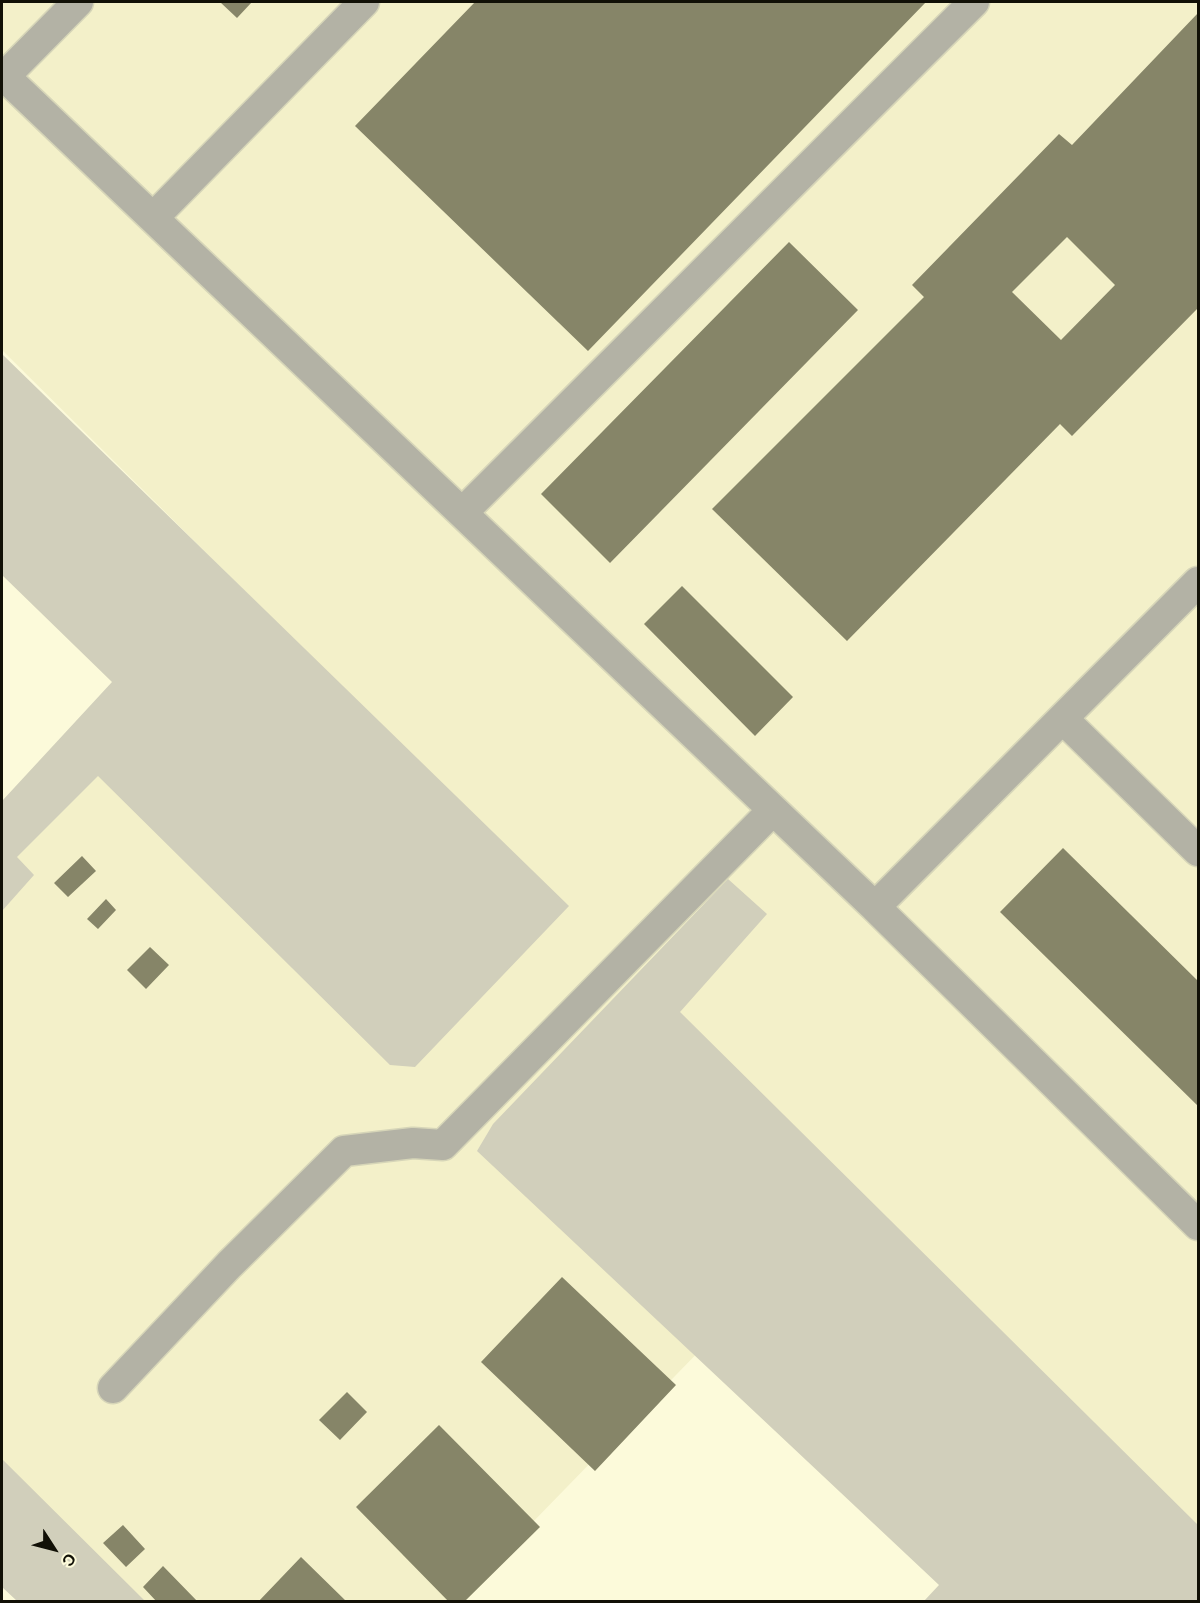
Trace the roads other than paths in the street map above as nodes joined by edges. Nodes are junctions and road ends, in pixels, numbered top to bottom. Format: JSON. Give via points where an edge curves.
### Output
{"nodes":[{"id":1,"x":78,"y":2,"type":"edge"},
{"id":2,"x":364,"y":2,"type":"edge"},
{"id":3,"x":974,"y":2,"type":"edge"},
{"id":4,"x":3,"y":75,"type":"edge"},
{"id":5,"x":153,"y":218,"type":"junction"},
{"id":6,"x":462,"y":513,"type":"junction"},
{"id":7,"x":1198,"y":582,"type":"edge"},
{"id":8,"x":1063,"y":719,"type":"junction"},
{"id":9,"x":773,"y":810,"type":"junction"},
{"id":10,"x":1198,"y":851,"type":"edge"},
{"id":11,"x":875,"y":907,"type":"junction"},
{"id":12,"x":1198,"y":1225,"type":"edge"},
{"id":13,"x":113,"y":1388,"type":"dead end"}],
"edges":[{"from":1,"to":4,"type":"lane"},
{"from":2,"to":5,"type":"lane"},
{"from":3,"to":6,"type":"lane"},
{"from":4,"to":5,"type":"lane"},
{"from":5,"to":6,"type":"lane"},
{"from":6,"to":9,"type":"lane"},
{"from":7,"to":8,"type":"lane"},
{"from":8,"to":10,"type":"lane"},
{"from":8,"to":11,"type":"lane"},
{"from":9,"to":11,"type":"lane"},
{"from":9,"to":13,"type":"lane","via":[[443,1145],[413,1143],[344,1151]]},
{"from":11,"to":12,"type":"lane"}]}
